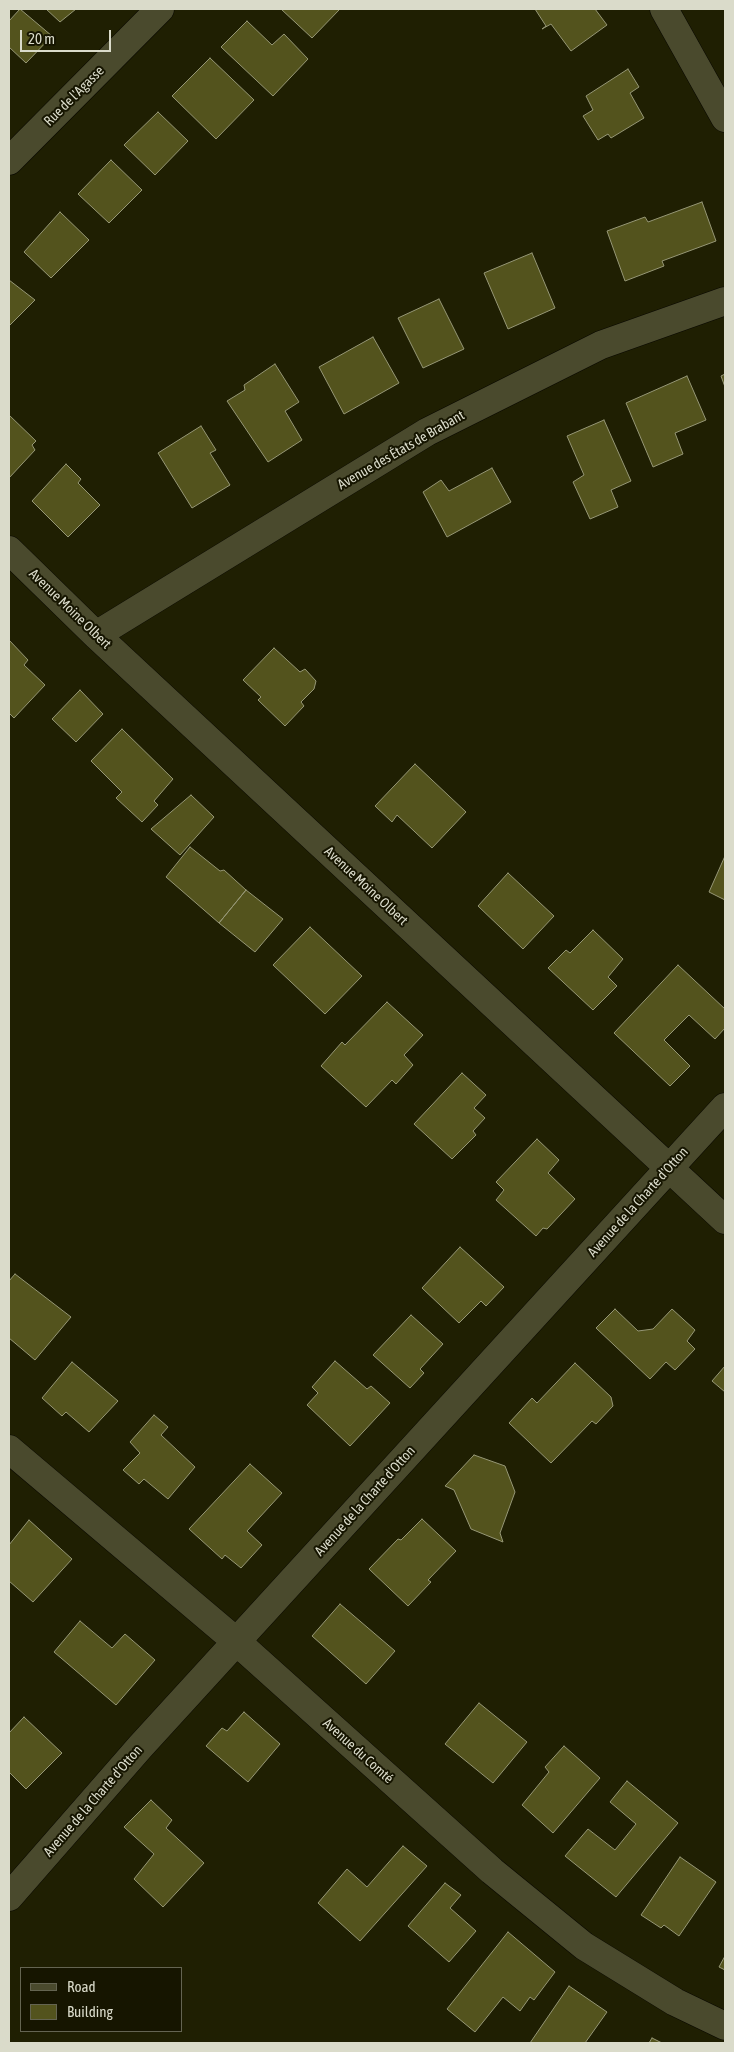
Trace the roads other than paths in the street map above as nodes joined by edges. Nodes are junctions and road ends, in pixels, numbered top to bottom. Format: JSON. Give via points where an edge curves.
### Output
{"nodes":[{"id":1,"x":160,"y":9,"type":"edge"},
{"id":2,"x":664,"y":9,"type":"edge"},
{"id":3,"x":725,"y":118,"type":"edge"},
{"id":4,"x":9,"y":161,"type":"edge"},
{"id":5,"x":725,"y":301,"type":"edge"},
{"id":6,"x":9,"y":550,"type":"edge"},
{"id":7,"x":96,"y":635,"type":"junction"},
{"id":8,"x":725,"y":1108,"type":"edge"},
{"id":9,"x":668,"y":1168,"type":"junction"},
{"id":10,"x":725,"y":1220,"type":"edge"},
{"id":11,"x":9,"y":1449,"type":"edge"},
{"id":12,"x":237,"y":1642,"type":"junction"},
{"id":13,"x":9,"y":1898,"type":"edge"},
{"id":14,"x":725,"y":2026,"type":"edge"}],
"edges":[{"from":1,"to":4,"type":"street","name":"Rue de l'Agasse"},
{"from":2,"to":3,"type":"street"},
{"from":5,"to":7,"type":"street","name":"Avenue des États de Brabant","via":[[602,345],[427,432]]},
{"from":6,"to":7,"type":"street","name":"Avenue Moine Olbert"},
{"from":7,"to":9,"type":"street","name":"Avenue Moine Olbert"},
{"from":8,"to":9,"type":"street","name":"Avenue de la Charte d'Otton"},
{"from":9,"to":10,"type":"street","name":"Avenue Moine Olbert"},
{"from":9,"to":12,"type":"street","name":"Avenue de la Charte d'Otton"},
{"from":11,"to":12,"type":"street","name":"Avenue du Comté"},
{"from":12,"to":13,"type":"street","name":"Avenue de la Charte d'Otton","via":[[140,1746]]},
{"from":12,"to":14,"type":"street","name":"Avenue du Comté","via":[[492,1871],[584,1946],[675,2002]]}]}
